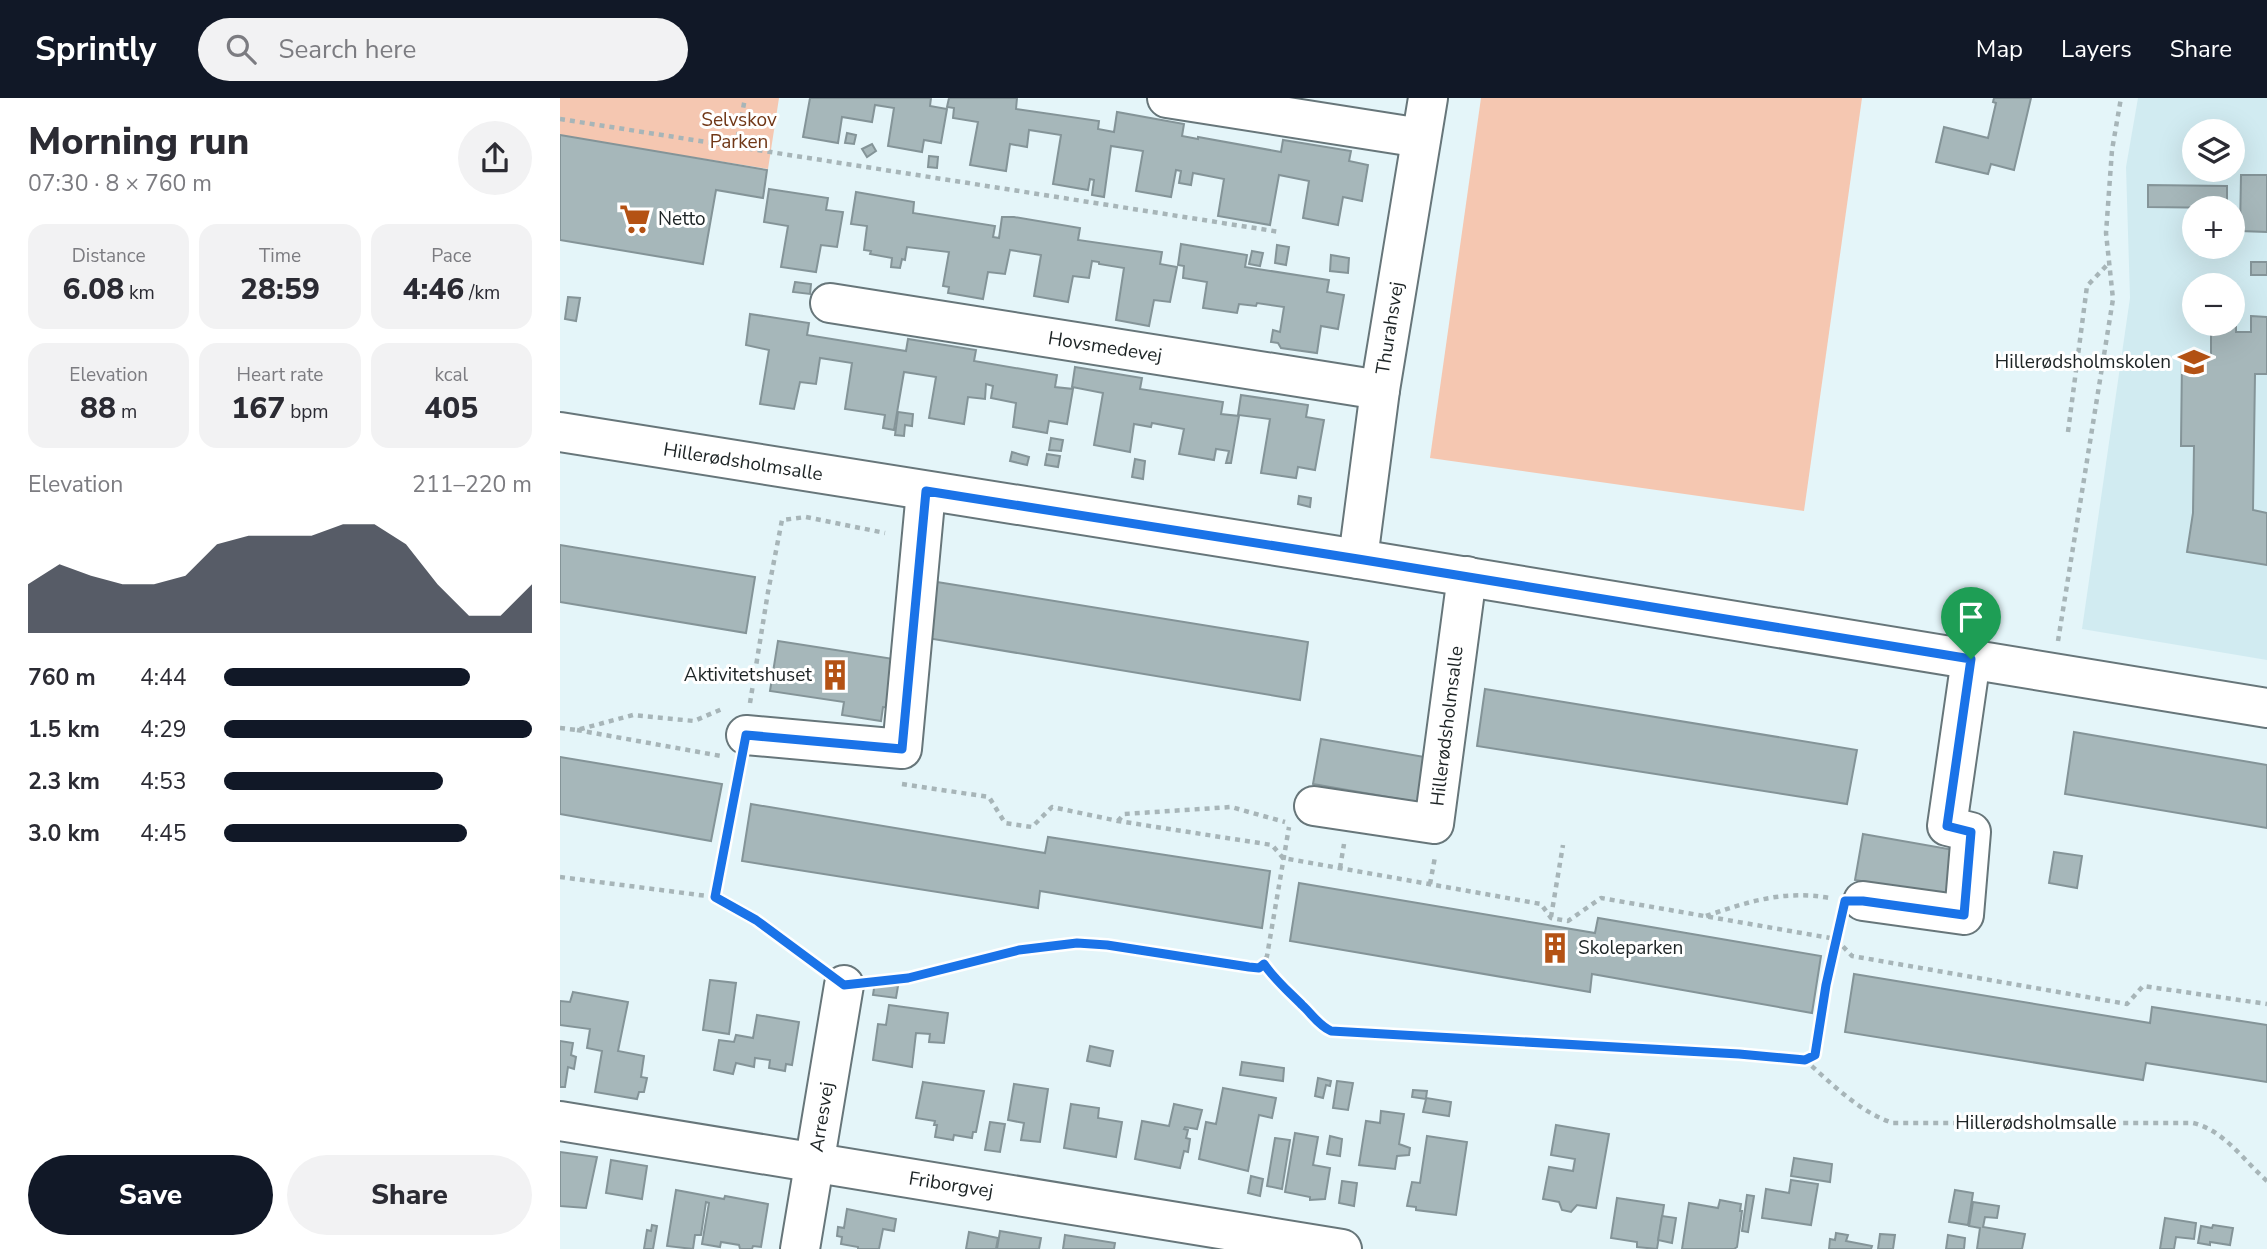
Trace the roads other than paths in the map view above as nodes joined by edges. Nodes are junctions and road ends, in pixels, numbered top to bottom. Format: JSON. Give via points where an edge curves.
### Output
{"nodes":[{"id":1,"x":1167,"y":98,"type":"edge"},
{"id":2,"x":1428,"y":98,"type":"edge"},
{"id":3,"x":1421,"y":138,"type":"junction"},
{"id":4,"x":830,"y":303,"type":"dead end"},
{"id":5,"x":1380,"y":390,"type":"junction"},
{"id":6,"x":560,"y":432,"type":"edge"},
{"id":7,"x":926,"y":491,"type":"junction"},
{"id":8,"x":1358,"y":559,"type":"junction"},
{"id":9,"x":1467,"y":576,"type":"junction"},
{"id":10,"x":1971,"y":659,"type":"junction"},
{"id":11,"x":2267,"y":708,"type":"edge"},
{"id":12,"x":741,"y":722,"type":"road end"},
{"id":13,"x":1302,"y":815,"type":"road end"},
{"id":14,"x":1854,"y":901,"type":"road end"},
{"id":15,"x":844,"y":985,"type":"road end"},
{"id":16,"x":560,"y":1121,"type":"edge"},
{"id":17,"x":814,"y":1162,"type":"junction"},
{"id":18,"x":800,"y":1249,"type":"edge"},
{"id":19,"x":1342,"y":1249,"type":"edge"}],
"edges":[{"from":1,"to":3,"type":"street"},
{"from":2,"to":3,"type":"street","name":"Thurahsvej"},
{"from":3,"to":5,"type":"street","name":"Thurahsvej"},
{"from":4,"to":5,"type":"street","name":"Hovsmedevej"},
{"from":5,"to":8,"type":"street","name":"Thurahsvej"},
{"from":6,"to":7,"type":"street","name":"Hillerødsholmsalle"},
{"from":7,"to":8,"type":"street","name":"Hillerødsholmsalle"},
{"from":7,"to":12,"type":"street","via":[[902,749]]},
{"from":8,"to":9,"type":"street","name":"Hillerødsholmsalle"},
{"from":9,"to":10,"type":"street","name":"Hillerødsholmsalle"},
{"from":9,"to":13,"type":"street","name":"Hillerødsholmsalle","via":[[1434,824]]},
{"from":10,"to":11,"type":"street","name":"Hillerødsholmsalle"},
{"from":10,"to":14,"type":"street","via":[[1947,826],[1971,832],[1964,915]]},
{"from":15,"to":17,"type":"street","name":"Arresvej"},
{"from":16,"to":17,"type":"street","name":"Friborgvej"},
{"from":17,"to":18,"type":"street","name":"Arresvej"},
{"from":17,"to":19,"type":"street","name":"Friborgvej"}]}
